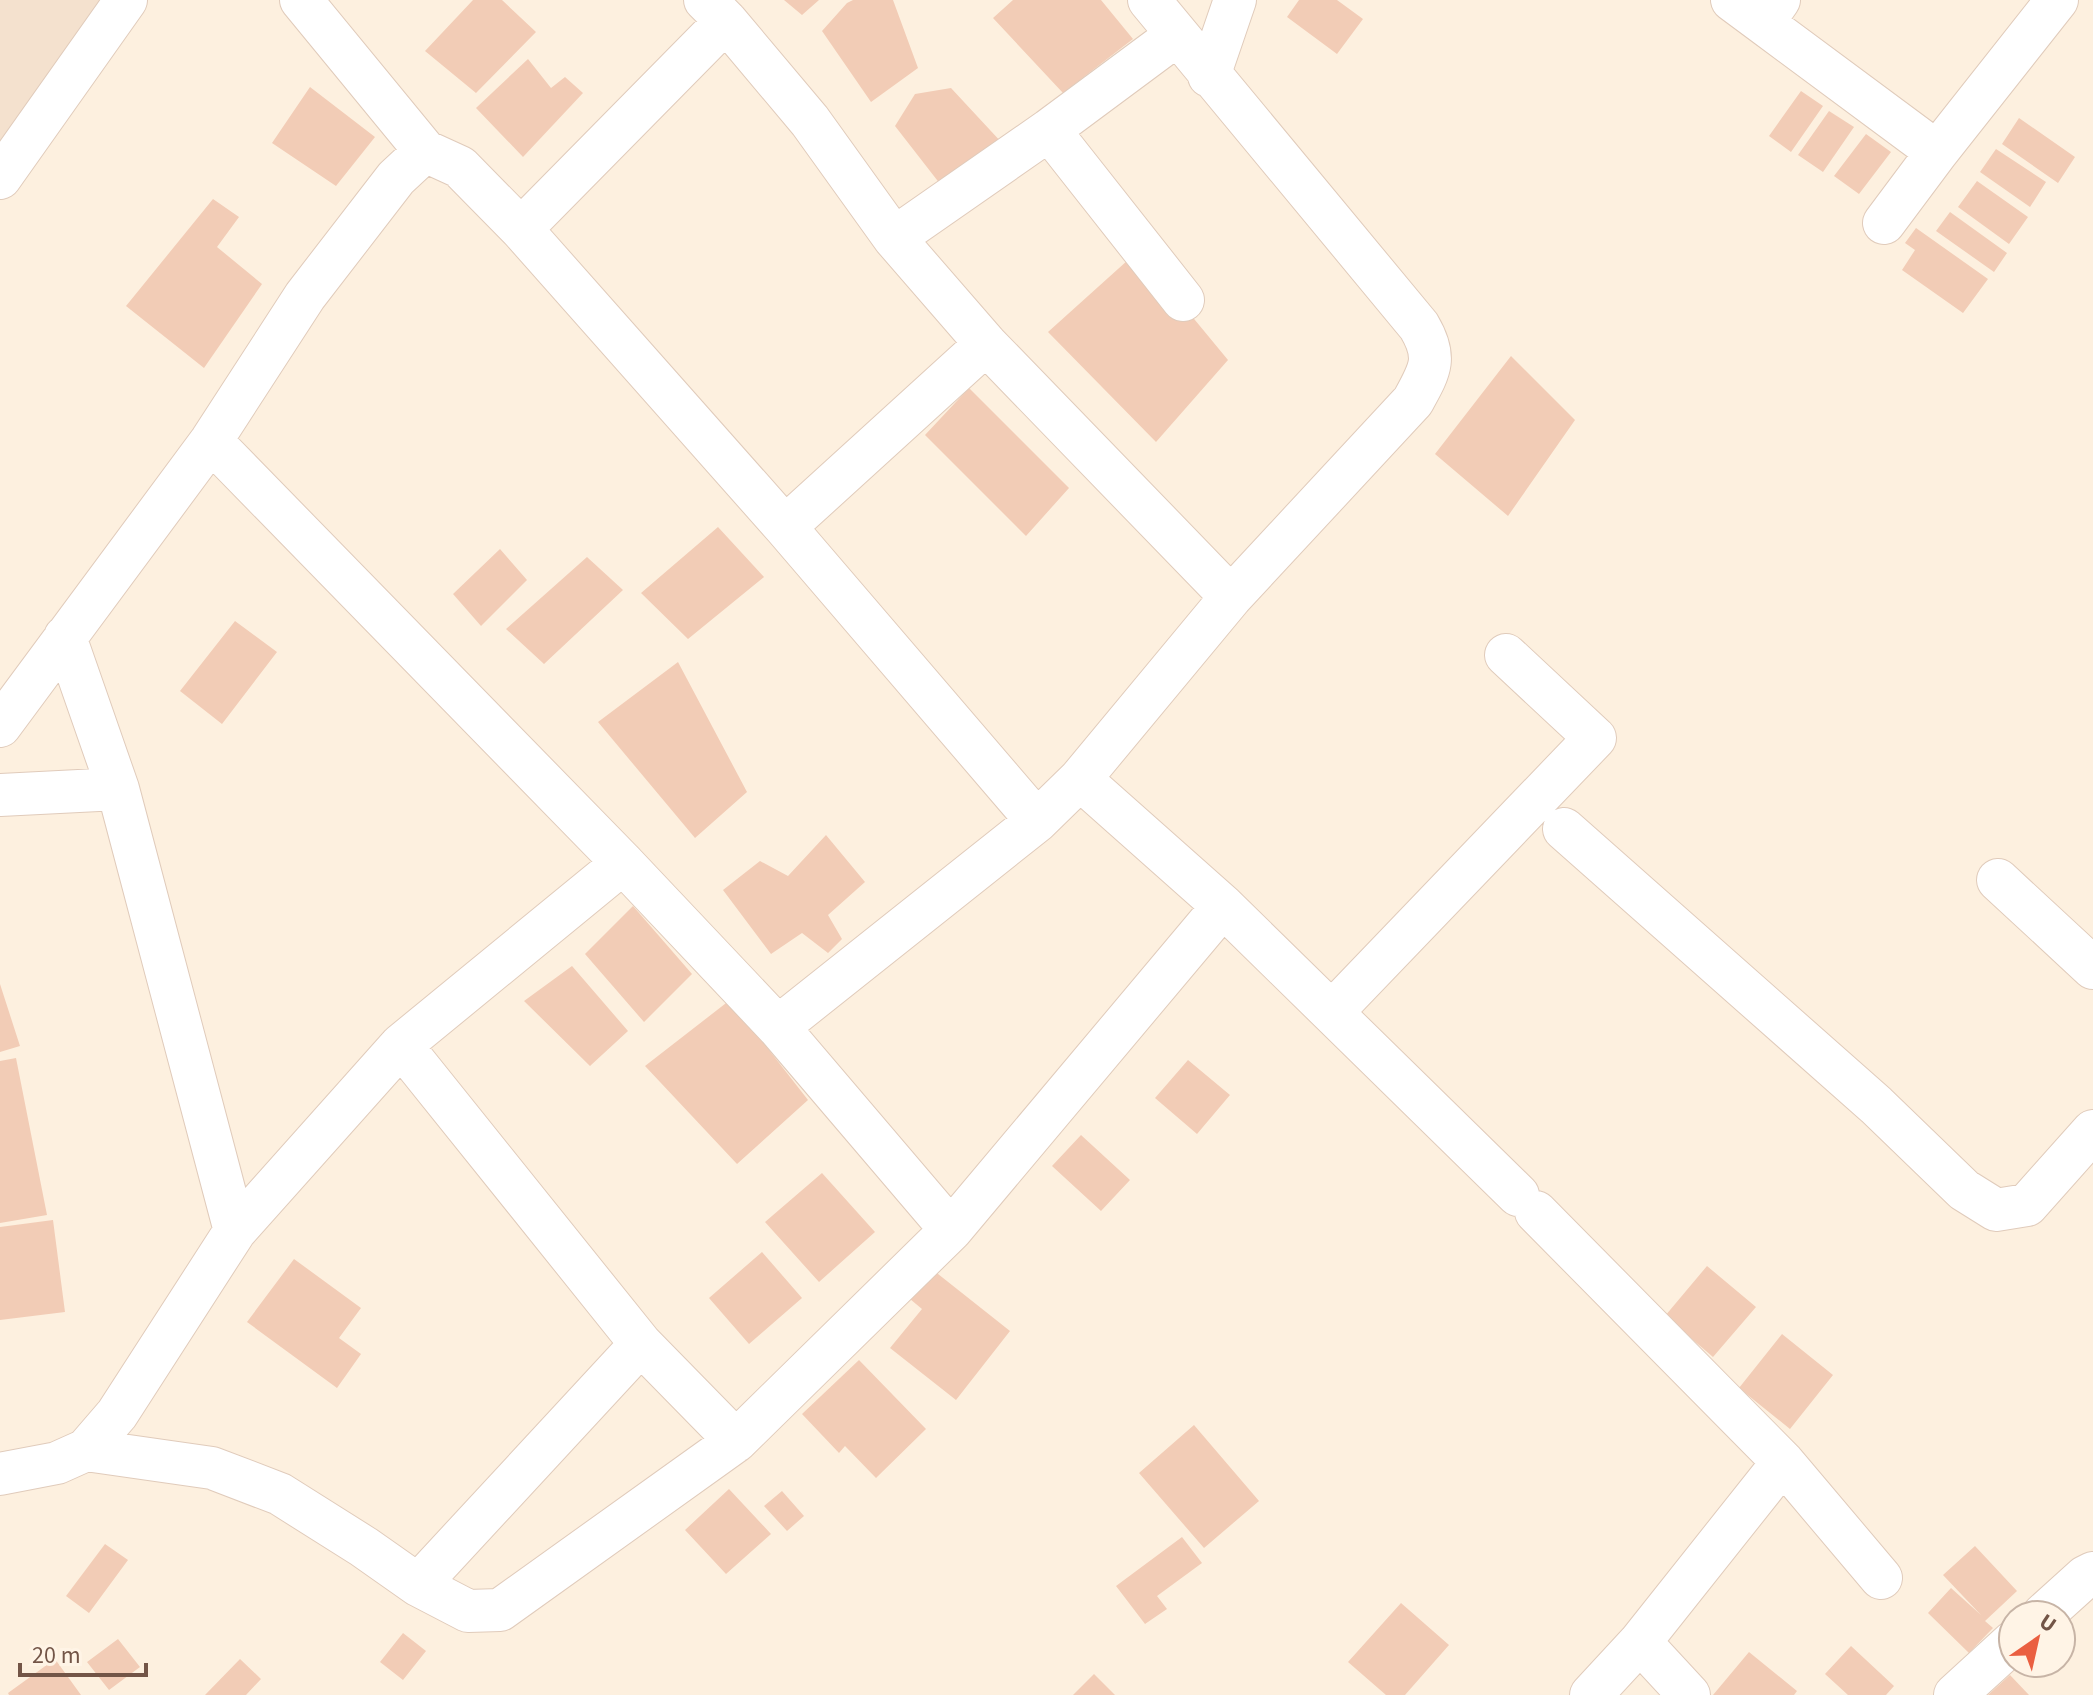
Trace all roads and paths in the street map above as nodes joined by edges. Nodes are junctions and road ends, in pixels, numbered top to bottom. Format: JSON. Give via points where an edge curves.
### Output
{"nodes":[{"id":1,"x":126,"y":0,"type":"edge"},
{"id":2,"x":301,"y":0,"type":"edge"},
{"id":3,"x":1149,"y":0,"type":"edge"},
{"id":4,"x":1235,"y":0,"type":"edge"},
{"id":5,"x":2057,"y":0,"type":"edge"},
{"id":6,"x":1758,"y":8,"type":"edge"},
{"id":7,"x":715,"y":10,"type":"edge"},
{"id":8,"x":1177,"y":35,"type":"junction"},
{"id":9,"x":1209,"y":76,"type":"junction"},
{"id":10,"x":1049,"y":130,"type":"junction"},
{"id":11,"x":425,"y":151,"type":"junction"},
{"id":12,"x":1937,"y":152,"type":"junction"},
{"id":13,"x":0,"y":178,"type":"edge"},
{"id":14,"x":1884,"y":223,"type":"dead end"},
{"id":15,"x":521,"y":229,"type":"junction"},
{"id":16,"x":894,"y":238,"type":"junction"},
{"id":17,"x":1183,"y":300,"type":"dead end"},
{"id":18,"x":986,"y":344,"type":"junction"},
{"id":19,"x":211,"y":441,"type":"junction"},
{"id":20,"x":785,"y":527,"type":"junction"},
{"id":21,"x":1231,"y":597,"type":"junction"},
{"id":22,"x":65,"y":637,"type":"junction"},
{"id":23,"x":1506,"y":655,"type":"dead end"},
{"id":24,"x":0,"y":726,"type":"edge"},
{"id":25,"x":1080,"y":779,"type":"junction"},
{"id":26,"x":118,"y":789,"type":"junction"},
{"id":27,"x":0,"y":795,"type":"edge"},
{"id":28,"x":1037,"y":821,"type":"junction"},
{"id":29,"x":1564,"y":829,"type":"dead end"},
{"id":30,"x":623,"y":863,"type":"junction"},
{"id":31,"x":1998,"y":880,"type":"dead end"},
{"id":32,"x":1223,"y":906,"type":"junction"},
{"id":33,"x":2093,"y":968,"type":"edge"},
{"id":34,"x":1332,"y":1012,"type":"junction"},
{"id":35,"x":778,"y":1027,"type":"junction"},
{"id":36,"x":401,"y":1045,"type":"junction"},
{"id":37,"x":2093,"y":1131,"type":"edge"},
{"id":38,"x":951,"y":1230,"type":"junction"},
{"id":39,"x":235,"y":1231,"type":"junction"},
{"id":40,"x":641,"y":1344,"type":"junction"},
{"id":41,"x":736,"y":1441,"type":"junction"},
{"id":42,"x":86,"y":1450,"type":"junction"},
{"id":43,"x":1783,"y":1462,"type":"junction"},
{"id":44,"x":4,"y":1475,"type":"edge"},
{"id":45,"x":2093,"y":1573,"type":"edge"},
{"id":46,"x":1881,"y":1578,"type":"dead end"},
{"id":47,"x":418,"y":1585,"type":"junction"},
{"id":48,"x":2061,"y":1599,"type":"edge"},
{"id":49,"x":1640,"y":1642,"type":"junction"},
{"id":50,"x":1997,"y":1657,"type":"edge"},
{"id":51,"x":1591,"y":1695,"type":"edge"},
{"id":52,"x":1689,"y":1695,"type":"edge"},
{"id":53,"x":1955,"y":1695,"type":"edge"}],
"edges":[{"from":1,"to":13,"type":"street"},
{"from":2,"to":11,"type":"street"},
{"from":3,"to":8,"type":"street"},
{"from":4,"to":9,"type":"street"},
{"from":5,"to":12,"type":"street"},
{"from":6,"to":12,"type":"street"},
{"from":7,"to":15,"type":"street"},
{"from":7,"to":16,"type":"street","via":[[810,121]]},
{"from":8,"to":9,"type":"street"},
{"from":8,"to":10,"type":"street"},
{"from":9,"to":21,"type":"street","via":[[1419,326],[1431,347],[1424,381],[1413,401]]},
{"from":10,"to":16,"type":"street"},
{"from":10,"to":17,"type":"street"},
{"from":11,"to":15,"type":"street","via":[[460,167]]},
{"from":11,"to":19,"type":"street","via":[[396,178],[305,296]]},
{"from":12,"to":14,"type":"street"},
{"from":15,"to":20,"type":"street"},
{"from":16,"to":18,"type":"street"},
{"from":18,"to":20,"type":"street"},
{"from":18,"to":21,"type":"street"},
{"from":19,"to":22,"type":"street"},
{"from":19,"to":30,"type":"street"},
{"from":20,"to":28,"type":"street"},
{"from":21,"to":25,"type":"street"},
{"from":22,"to":24,"type":"street"},
{"from":22,"to":26,"type":"street"},
{"from":23,"to":34,"type":"street","via":[[1595,738]]},
{"from":25,"to":28,"type":"street"},
{"from":25,"to":32,"type":"street"},
{"from":26,"to":27,"type":"street"},
{"from":26,"to":39,"type":"street"},
{"from":28,"to":35,"type":"street"},
{"from":29,"to":37,"type":"street","via":[[1876,1105],[1964,1190],[1996,1210],[2027,1205]]},
{"from":30,"to":35,"type":"street"},
{"from":30,"to":36,"type":"street"},
{"from":31,"to":33,"type":"street"},
{"from":32,"to":34,"type":"street"},
{"from":32,"to":38,"type":"street"},
{"from":34,"to":43,"type":"street"},
{"from":35,"to":38,"type":"street"},
{"from":36,"to":39,"type":"street"},
{"from":36,"to":40,"type":"street"},
{"from":38,"to":41,"type":"street"},
{"from":39,"to":42,"type":"street","via":[[117,1414]]},
{"from":40,"to":41,"type":"street"},
{"from":40,"to":47,"type":"street"},
{"from":41,"to":47,"type":"street","via":[[500,1610],[468,1611]]},
{"from":42,"to":44,"type":"street"},
{"from":42,"to":47,"type":"street","via":[[212,1468],[280,1494]]},
{"from":43,"to":46,"type":"street"},
{"from":43,"to":49,"type":"street"},
{"from":45,"to":48,"type":"street"},
{"from":49,"to":51,"type":"street"},
{"from":49,"to":52,"type":"street"},
{"from":50,"to":53,"type":"street"}]}
